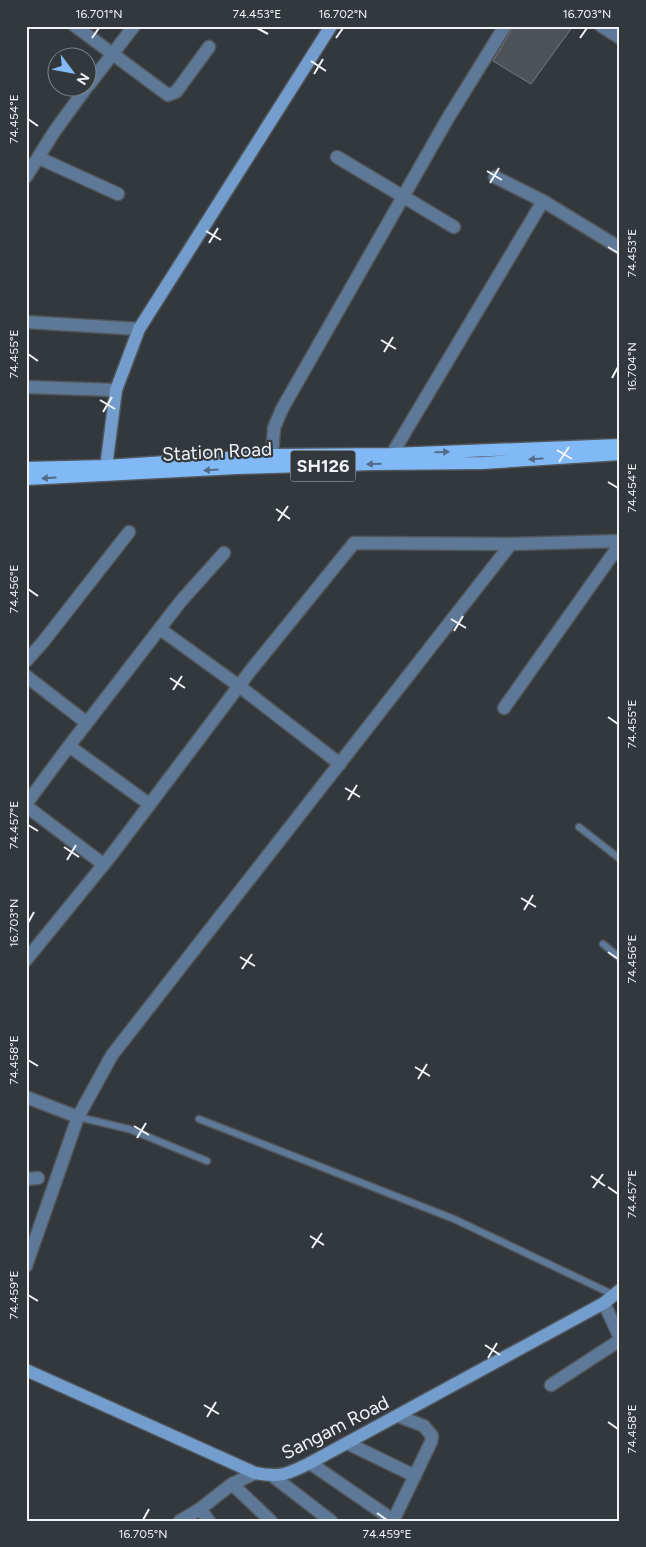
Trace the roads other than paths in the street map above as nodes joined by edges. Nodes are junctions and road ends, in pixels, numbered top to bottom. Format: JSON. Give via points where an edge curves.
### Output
{"nodes":[{"id":1,"x":75,"y":26,"type":"edge"},
{"id":2,"x":134,"y":26,"type":"edge"},
{"id":3,"x":331,"y":26,"type":"edge"},
{"id":4,"x":506,"y":26,"type":"edge"},
{"id":5,"x":601,"y":26,"type":"edge"},
{"id":6,"x":620,"y":38,"type":"edge"},
{"id":7,"x":209,"y":47,"type":"dead end"},
{"id":8,"x":112,"y":53,"type":"junction"},
{"id":9,"x":98,"y":71,"type":"edge"},
{"id":10,"x":78,"y":98,"type":"edge"},
{"id":11,"x":337,"y":156,"type":"dead end"},
{"id":12,"x":39,"y":158,"type":"junction"},
{"id":13,"x":26,"y":177,"type":"edge"},
{"id":14,"x":495,"y":177,"type":"dead end"},
{"id":15,"x":118,"y":194,"type":"dead end"},
{"id":16,"x":404,"y":196,"type":"junction"},
{"id":17,"x":543,"y":201,"type":"junction"},
{"id":18,"x":454,"y":227,"type":"dead end"},
{"id":19,"x":620,"y":248,"type":"edge"},
{"id":20,"x":26,"y":322,"type":"edge"},
{"id":21,"x":139,"y":329,"type":"junction"},
{"id":22,"x":26,"y":387,"type":"edge"},
{"id":23,"x":116,"y":390,"type":"junction"},
{"id":24,"x":620,"y":445,"type":"edge"},
{"id":25,"x":392,"y":454,"type":"junction"},
{"id":26,"x":620,"y":454,"type":"edge"},
{"id":27,"x":272,"y":455,"type":"junction"},
{"id":28,"x":26,"y":468,"type":"edge"},
{"id":29,"x":105,"y":470,"type":"junction"},
{"id":30,"x":26,"y":479,"type":"edge"},
{"id":31,"x":129,"y":532,"type":"dead end"},
{"id":32,"x":620,"y":543,"type":"edge"},
{"id":33,"x":511,"y":544,"type":"junction"},
{"id":34,"x":224,"y":553,"type":"dead end"},
{"id":35,"x":160,"y":629,"type":"junction"},
{"id":36,"x":26,"y":661,"type":"edge"},
{"id":37,"x":26,"y":676,"type":"edge"},
{"id":38,"x":239,"y":686,"type":"junction"},
{"id":39,"x":504,"y":708,"type":"dead end"},
{"id":40,"x":87,"y":723,"type":"junction"},
{"id":41,"x":69,"y":746,"type":"junction"},
{"id":42,"x":340,"y":764,"type":"junction"},
{"id":43,"x":149,"y":804,"type":"junction"},
{"id":44,"x":26,"y":805,"type":"edge"},
{"id":45,"x":579,"y":827,"type":"dead end"},
{"id":46,"x":620,"y":859,"type":"edge"},
{"id":47,"x":103,"y":864,"type":"junction"},
{"id":48,"x":604,"y":944,"type":"dead end"},
{"id":49,"x":620,"y":958,"type":"edge"},
{"id":50,"x":26,"y":960,"type":"edge"},
{"id":51,"x":26,"y":1098,"type":"edge"},
{"id":52,"x":78,"y":1116,"type":"junction"},
{"id":53,"x":200,"y":1119,"type":"dead end"},
{"id":54,"x":207,"y":1161,"type":"dead end"},
{"id":55,"x":26,"y":1266,"type":"edge"},
{"id":56,"x":613,"y":1296,"type":"edge"},
{"id":57,"x":620,"y":1339,"type":"edge"},
{"id":58,"x":26,"y":1370,"type":"edge"},
{"id":59,"x":551,"y":1385,"type":"dead end"},
{"id":60,"x":398,"y":1416,"type":"junction"},
{"id":61,"x":347,"y":1444,"type":"junction"},
{"id":62,"x":310,"y":1464,"type":"junction"},
{"id":63,"x":256,"y":1473,"type":"junction"},
{"id":64,"x":415,"y":1476,"type":"junction"},
{"id":65,"x":274,"y":1477,"type":"junction"},
{"id":66,"x":232,"y":1484,"type":"junction"},
{"id":67,"x":200,"y":1509,"type":"junction"},
{"id":68,"x":393,"y":1520,"type":"edge"},
{"id":69,"x":180,"y":1521,"type":"edge"},
{"id":70,"x":209,"y":1521,"type":"edge"},
{"id":71,"x":271,"y":1521,"type":"edge"},
{"id":72,"x":331,"y":1521,"type":"edge"}],
"edges":[{"from":1,"to":8,"type":"street"},
{"from":2,"to":8,"type":"street"},
{"from":3,"to":21,"type":"street"},
{"from":4,"to":16,"type":"street"},
{"from":5,"to":6,"type":"street"},
{"from":7,"to":8,"type":"street","via":[[176,92],[168,95]]},
{"from":8,"to":9,"type":"street"},
{"from":10,"to":12,"type":"street"},
{"from":11,"to":16,"type":"street"},
{"from":12,"to":13,"type":"street"},
{"from":12,"to":15,"type":"street"},
{"from":14,"to":17,"type":"street"},
{"from":16,"to":18,"type":"street"},
{"from":16,"to":27,"type":"street","via":[[282,409],[274,428]]},
{"from":17,"to":19,"type":"street"},
{"from":17,"to":25,"type":"street"},
{"from":20,"to":21,"type":"street"},
{"from":21,"to":23,"type":"street"},
{"from":22,"to":23,"type":"street"},
{"from":23,"to":29,"type":"street"},
{"from":25,"to":24,"type":"main road","name":"Station Road","number":"SH126","one_way":true},
{"from":25,"to":27,"type":"main road","name":"Station Road","number":"SH126"},
{"from":26,"to":29,"type":"main road","name":"Station Road","number":"SH126","one_way":true,"via":[[483,463]]},
{"from":27,"to":29,"type":"main road","name":"Station Road","number":"SH126"},
{"from":28,"to":29,"type":"main road","name":"Station Road","number":"SH126"},
{"from":29,"to":30,"type":"main road","name":"Station Road","number":"SH126","one_way":true},
{"from":31,"to":36,"type":"street"},
{"from":32,"to":33,"type":"street"},
{"from":32,"to":39,"type":"street"},
{"from":33,"to":38,"type":"street","via":[[354,543]]},
{"from":33,"to":42,"type":"street"},
{"from":34,"to":35,"type":"street"},
{"from":35,"to":38,"type":"street"},
{"from":35,"to":40,"type":"street"},
{"from":37,"to":40,"type":"street"},
{"from":38,"to":42,"type":"street"},
{"from":38,"to":43,"type":"street"},
{"from":40,"to":41,"type":"street"},
{"from":41,"to":43,"type":"street"},
{"from":41,"to":44,"type":"street"},
{"from":42,"to":52,"type":"street","via":[[112,1055]]},
{"from":43,"to":47,"type":"street"},
{"from":44,"to":47,"type":"street"},
{"from":45,"to":46,"type":"lane"},
{"from":47,"to":50,"type":"street"},
{"from":48,"to":49,"type":"lane"},
{"from":51,"to":52,"type":"street"},
{"from":52,"to":54,"type":"lane","via":[[130,1129]]},
{"from":52,"to":55,"type":"street"},
{"from":53,"to":56,"type":"lane","via":[[454,1218]]},
{"from":56,"to":57,"type":"street"},
{"from":56,"to":60,"type":"street","name":"Sangam Road"},
{"from":57,"to":59,"type":"street"},
{"from":58,"to":63,"type":"street","name":"Sangam Road"},
{"from":60,"to":61,"type":"street","name":"Sangam Road"},
{"from":60,"to":64,"type":"street","via":[[424,1426],[432,1436]]},
{"from":61,"to":62,"type":"street","name":"Sangam Road"},
{"from":61,"to":64,"type":"street"},
{"from":62,"to":65,"type":"street","name":"Sangam Road"},
{"from":62,"to":68,"type":"street"},
{"from":63,"to":65,"type":"street","name":"Sangam Road"},
{"from":63,"to":66,"type":"street"},
{"from":64,"to":68,"type":"street"},
{"from":65,"to":72,"type":"street"},
{"from":66,"to":67,"type":"street"},
{"from":66,"to":71,"type":"street"},
{"from":67,"to":69,"type":"street"},
{"from":67,"to":70,"type":"street"}]}
